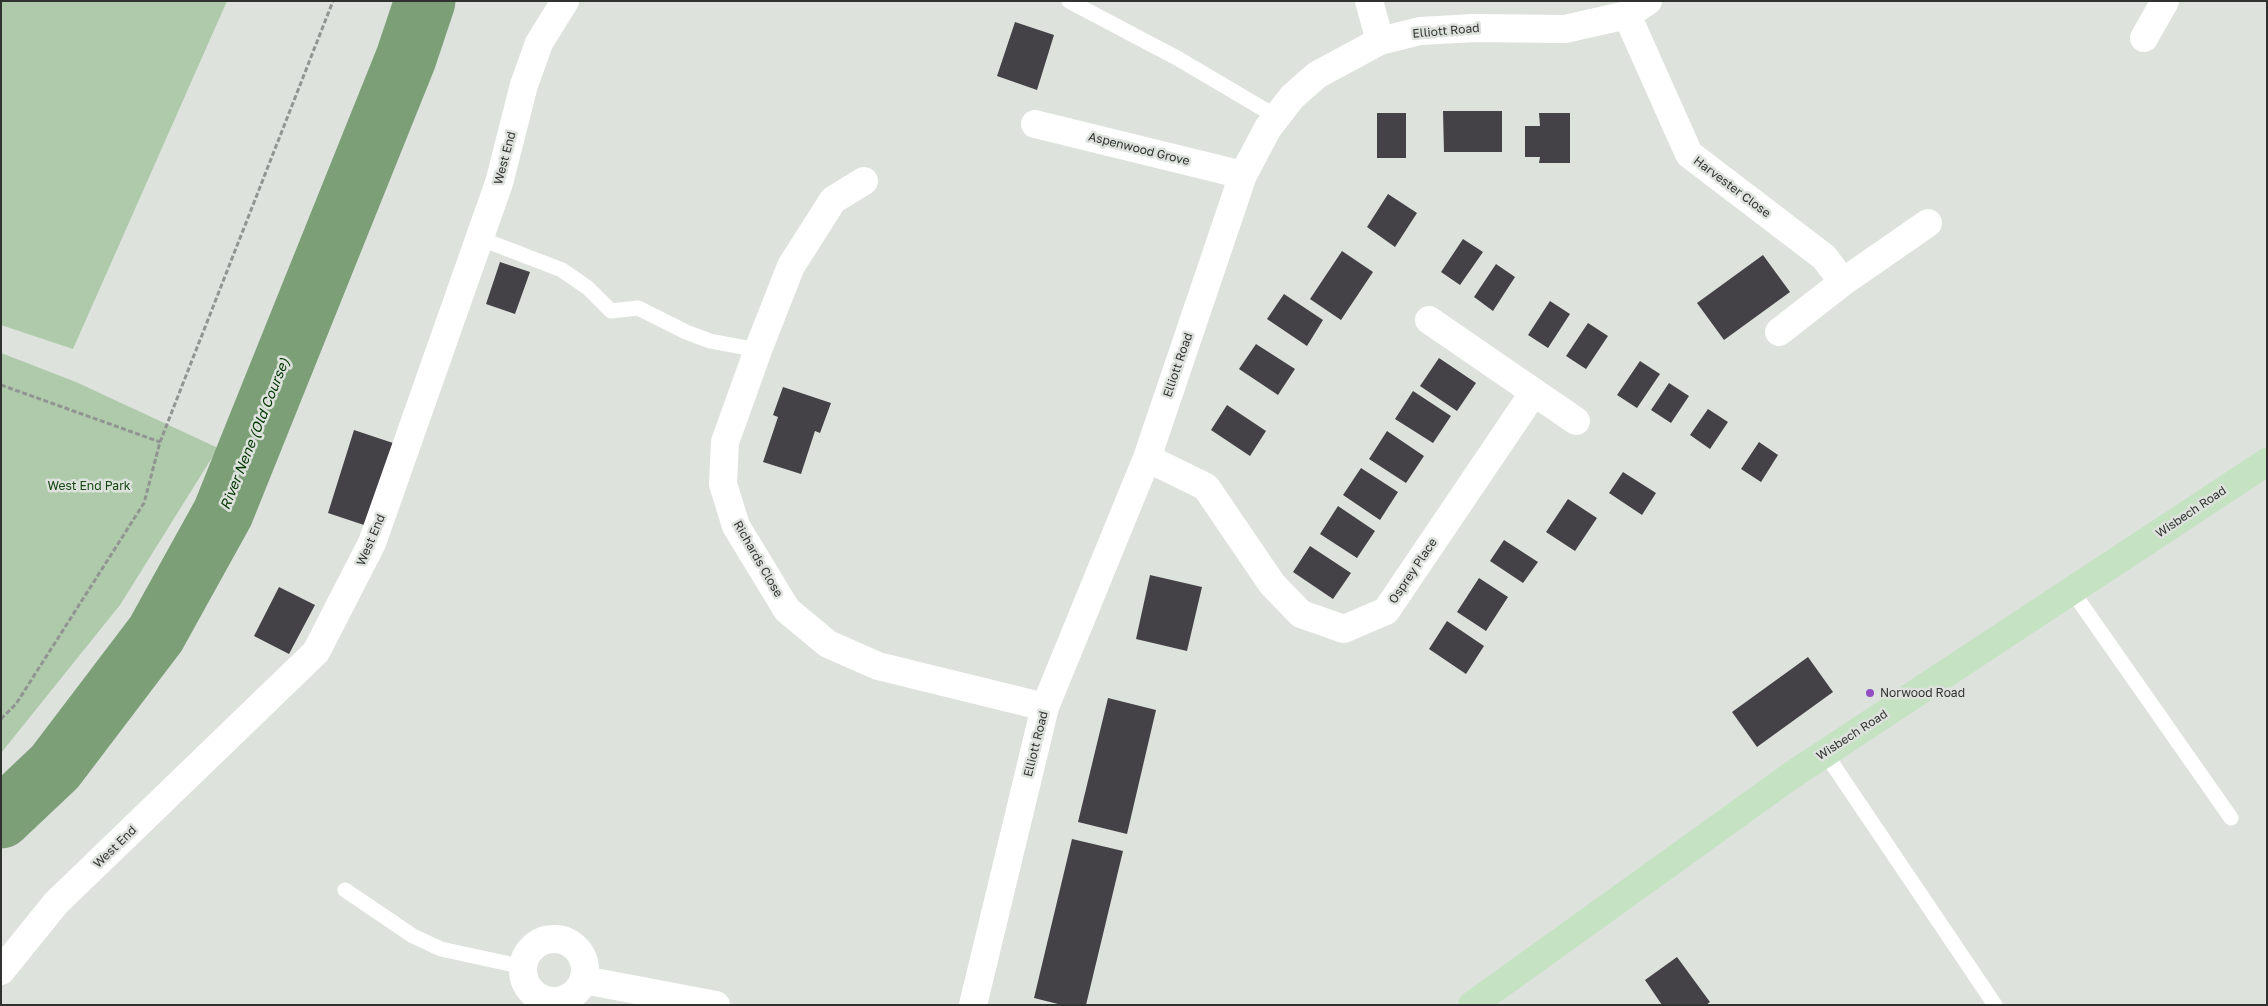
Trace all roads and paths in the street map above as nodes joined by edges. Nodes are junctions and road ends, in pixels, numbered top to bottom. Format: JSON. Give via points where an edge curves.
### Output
{"nodes":[{"id":1,"x":333,"y":1,"type":"edge"},
{"id":2,"x":565,"y":1,"type":"edge"},
{"id":3,"x":1069,"y":1,"type":"edge"},
{"id":4,"x":1368,"y":1,"type":"edge"},
{"id":5,"x":2165,"y":1,"type":"edge"},
{"id":6,"x":1638,"y":8,"type":"edge"},
{"id":7,"x":2144,"y":38,"type":"dead end"},
{"id":8,"x":1380,"y":41,"type":"junction"},
{"id":9,"x":1277,"y":117,"type":"junction"},
{"id":10,"x":1034,"y":124,"type":"dead end"},
{"id":11,"x":1243,"y":175,"type":"junction"},
{"id":12,"x":864,"y":181,"type":"dead end"},
{"id":13,"x":1928,"y":223,"type":"dead end"},
{"id":14,"x":479,"y":238,"type":"junction"},
{"id":15,"x":1843,"y":282,"type":"junction"},
{"id":16,"x":1429,"y":320,"type":"dead end"},
{"id":17,"x":1778,"y":332,"type":"dead end"},
{"id":18,"x":758,"y":350,"type":"junction"},
{"id":19,"x":1,"y":385,"type":"edge"},
{"id":20,"x":1534,"y":392,"type":"junction"},
{"id":21,"x":1576,"y":422,"type":"dead end"},
{"id":22,"x":160,"y":442,"type":"junction"},
{"id":23,"x":1147,"y":458,"type":"junction"},
{"id":24,"x":2267,"y":462,"type":"edge"},
{"id":25,"x":2072,"y":591,"type":"junction"},
{"id":26,"x":1045,"y":707,"type":"junction"},
{"id":27,"x":1,"y":718,"type":"edge"},
{"id":28,"x":1825,"y":753,"type":"junction"},
{"id":29,"x":2231,"y":818,"type":"dead end"},
{"id":30,"x":345,"y":890,"type":"dead end"},
{"id":31,"x":524,"y":967,"type":"junction"},
{"id":32,"x":1,"y":971,"type":"edge"},
{"id":33,"x":584,"y":980,"type":"junction"},
{"id":34,"x":1480,"y":1002,"type":"edge"},
{"id":35,"x":716,"y":1005,"type":"edge"},
{"id":36,"x":973,"y":1005,"type":"edge"},
{"id":37,"x":1995,"y":1005,"type":"edge"}],
"edges":[{"from":1,"to":22,"type":"path"},
{"from":2,"to":14,"type":"street","name":"West End","via":[[539,43],[524,86],[499,182]]},
{"from":3,"to":9,"type":"lane","via":[[1177,58]]},
{"from":4,"to":8,"type":"street"},
{"from":5,"to":7,"type":"street"},
{"from":6,"to":8,"type":"street","name":"Elliott Road","via":[[1565,29],[1474,28],[1420,32]]},
{"from":6,"to":15,"type":"street","name":"Harvester Close","via":[[1689,154],[1824,257]]},
{"from":8,"to":9,"type":"street","name":"Elliott Road","via":[[1317,75]]},
{"from":9,"to":11,"type":"street","name":"Elliott Road"},
{"from":10,"to":11,"type":"street","name":"Aspenwood Grove"},
{"from":11,"to":23,"type":"street","name":"Elliott Road"},
{"from":12,"to":18,"type":"street","name":"Richards Close","via":[[833,200],[791,266]]},
{"from":13,"to":15,"type":"street"},
{"from":14,"to":18,"type":"lane","via":[[562,270],[588,288],[611,311],[638,308],[686,332]]},
{"from":14,"to":32,"type":"street","name":"West End","via":[[372,543],[316,652],[56,903]]},
{"from":15,"to":17,"type":"street"},
{"from":16,"to":20,"type":"street"},
{"from":18,"to":26,"type":"street","name":"Richards Close","via":[[725,442],[723,484],[736,526],[788,610],[828,644],[878,666]]},
{"from":19,"to":22,"type":"path"},
{"from":20,"to":21,"type":"street"},
{"from":20,"to":23,"type":"street","name":"Osprey Place","via":[[1386,612],[1344,630],[1301,614],[1272,584],[1206,487]]},
{"from":22,"to":27,"type":"path","via":[[144,503],[16,704]]},
{"from":23,"to":26,"type":"street","name":"Elliott Road"},
{"from":24,"to":25,"type":"main road","name":"Wisbech Road"},
{"from":25,"to":28,"type":"main road","name":"Wisbech Road"},
{"from":25,"to":29,"type":"lane"},
{"from":26,"to":36,"type":"street","name":"Elliott Road"},
{"from":28,"to":34,"type":"main road","name":"Wisbech Road"},
{"from":28,"to":37,"type":"lane"},
{"from":30,"to":31,"type":"lane","via":[[413,936],[441,949]]},
{"from":31,"to":33,"type":"street","via":[[523,977],[530,991],[544,1000],[561,1002],[575,994]]},
{"from":31,"to":33,"type":"street","via":[[524,960],[533,946],[547,939],[564,940],[578,949],[585,964]]},
{"from":33,"to":35,"type":"street"}]}
